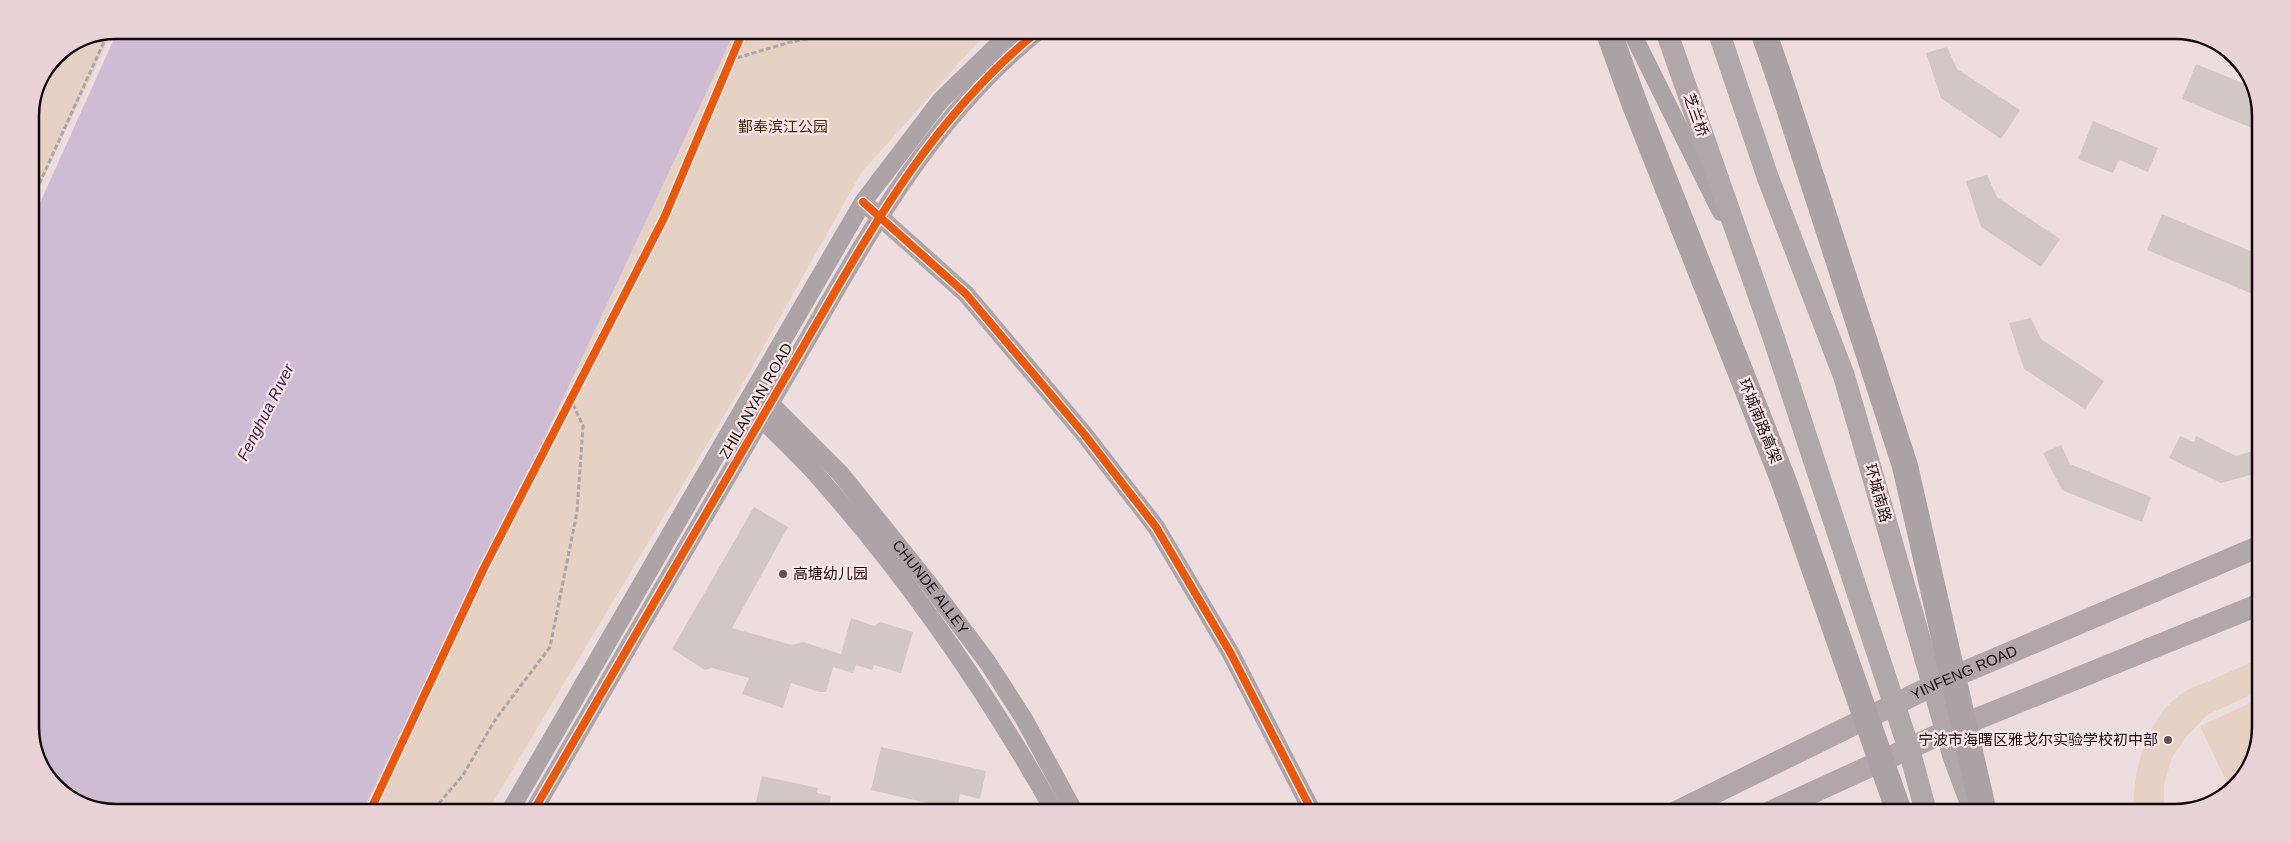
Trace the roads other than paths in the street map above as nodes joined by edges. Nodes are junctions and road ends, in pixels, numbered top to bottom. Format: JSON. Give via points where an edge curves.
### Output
{"nodes":[{"id":1,"x":1003,"y":39,"type":"edge"},
{"id":2,"x":1029,"y":39,"type":"edge"},
{"id":3,"x":1611,"y":39,"type":"edge"},
{"id":4,"x":1635,"y":39,"type":"edge"},
{"id":5,"x":1669,"y":39,"type":"edge"},
{"id":6,"x":1721,"y":39,"type":"edge"},
{"id":7,"x":1732,"y":39,"type":"edge"},
{"id":8,"x":1766,"y":39,"type":"edge"},
{"id":9,"x":1768,"y":178,"type":"junction"},
{"id":10,"x":863,"y":202,"type":"junction"},
{"id":11,"x":880,"y":217,"type":"junction"},
{"id":12,"x":1751,"y":274,"type":"junction"},
{"id":13,"x":756,"y":388,"type":"junction"},
{"id":14,"x":770,"y":403,"type":"junction"},
{"id":15,"x":746,"y":404,"type":"junction"},
{"id":16,"x":761,"y":419,"type":"junction"},
{"id":17,"x":2252,"y":550,"type":"edge"},
{"id":18,"x":2252,"y":608,"type":"edge"},
{"id":19,"x":1934,"y":685,"type":"junction"},
{"id":20,"x":1894,"y":704,"type":"junction"},
{"id":21,"x":1947,"y":732,"type":"junction"},
{"id":22,"x":1909,"y":749,"type":"junction"},
{"id":23,"x":514,"y":804,"type":"edge"},
{"id":24,"x":537,"y":804,"type":"edge"},
{"id":25,"x":1050,"y":804,"type":"edge"},
{"id":26,"x":1070,"y":804,"type":"edge"},
{"id":27,"x":1308,"y":804,"type":"edge"},
{"id":28,"x":1692,"y":804,"type":"edge"},
{"id":29,"x":1788,"y":804,"type":"edge"},
{"id":30,"x":1896,"y":804,"type":"edge"},
{"id":31,"x":1924,"y":804,"type":"edge"},
{"id":32,"x":1972,"y":804,"type":"edge"},
{"id":33,"x":1982,"y":804,"type":"edge"}],
"edges":[{"from":1,"to":10,"type":"street","name":"ZHILANYAN ROAD","via":[[942,100]]},
{"from":2,"to":11,"type":"street","name":"ZHILANYAN ROAD","via":[[975,90],[941,129],[914,163]]},
{"from":3,"to":30,"type":"highway","name":"环城南路高架","bridge":true,"via":[[1784,482]]},
{"from":4,"to":12,"type":"street"},
{"from":5,"to":12,"type":"main road","name":"芝兰桥"},
{"from":6,"to":9,"type":"main road"},
{"from":7,"to":9,"type":"street"},
{"from":8,"to":33,"type":"highway","bridge":true,"via":[[1905,466]]},
{"from":9,"to":19,"type":"main road","name":"环城南路","via":[[1844,376]]},
{"from":10,"to":11,"type":"street"},
{"from":10,"to":13,"type":"street","name":"ZHILANYAN ROAD"},
{"from":11,"to":14,"type":"street","name":"ZHILANYAN ROAD"},
{"from":11,"to":27,"type":"street","via":[[966,294],[1084,434],[1156,527],[1230,652]]},
{"from":12,"to":20,"type":"main road"},
{"from":13,"to":14,"type":"street","name":"CHUNDE ALLEY"},
{"from":13,"to":15,"type":"street","name":"ZHILANYAN ROAD"},
{"from":14,"to":16,"type":"street","name":"ZHILANYAN ROAD"},
{"from":14,"to":26,"type":"street","name":"CHUNDE ALLEY","via":[[840,473],[929,584],[988,663],[1024,719]]},
{"from":15,"to":16,"type":"street","name":"CHUNDE ALLEY"},
{"from":15,"to":23,"type":"street","name":"ZHILANYAN ROAD"},
{"from":16,"to":24,"type":"street","name":"ZHILANYAN ROAD"},
{"from":16,"to":25,"type":"street","name":"CHUNDE ALLEY","via":[[843,505],[950,642]]},
{"from":17,"to":19,"type":"main road","name":"YINFENG ROAD"},
{"from":18,"to":21,"type":"main road"},
{"from":19,"to":20,"type":"main road","name":"YINFENG ROAD"},
{"from":19,"to":21,"type":"main road","name":"环城南路"},
{"from":20,"to":22,"type":"main road"},
{"from":20,"to":28,"type":"main road","name":"YINFENG ROAD"},
{"from":21,"to":22,"type":"main road"},
{"from":21,"to":32,"type":"main road","name":"环城南路"},
{"from":22,"to":29,"type":"main road"},
{"from":22,"to":31,"type":"main road"}]}
